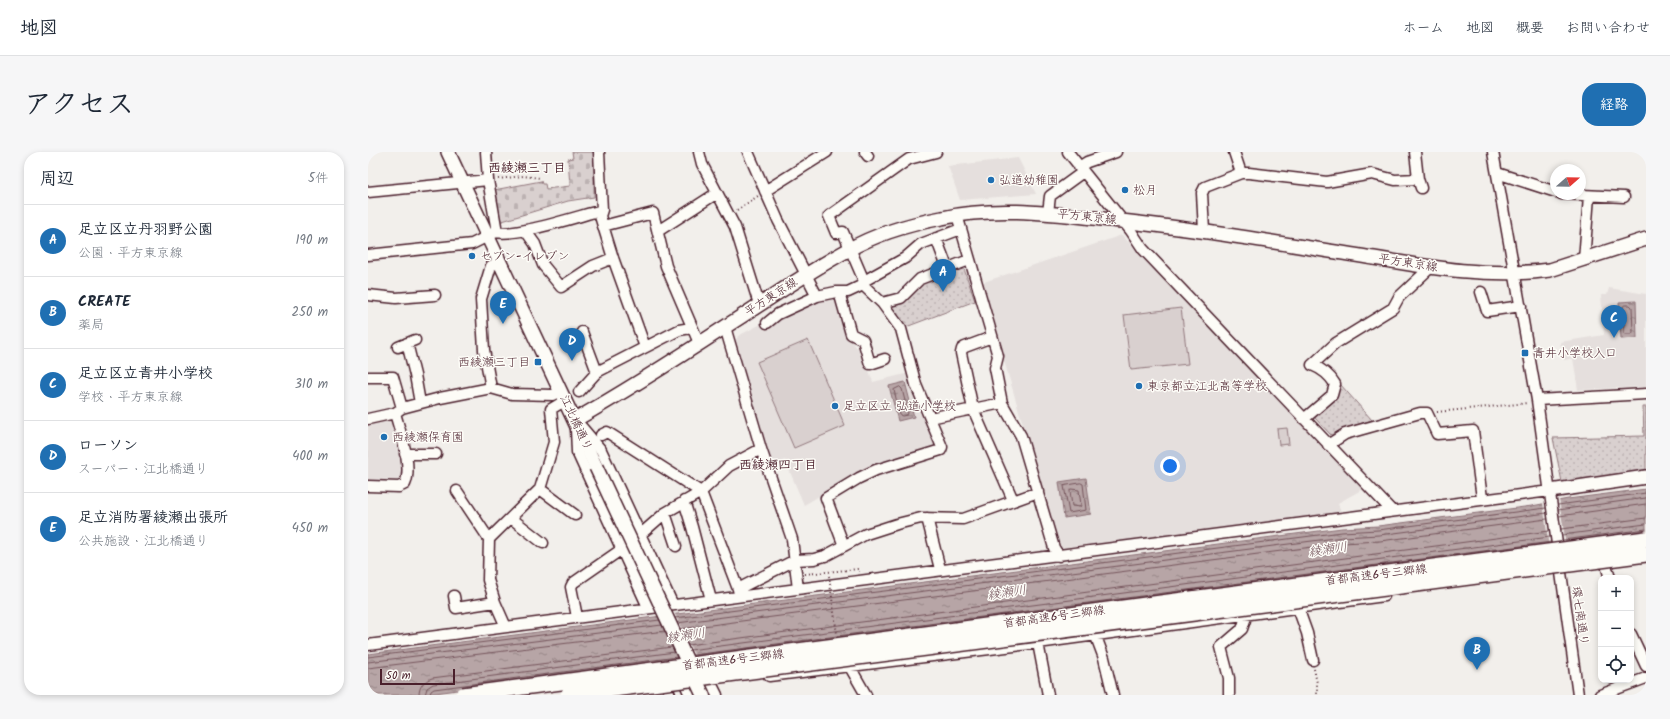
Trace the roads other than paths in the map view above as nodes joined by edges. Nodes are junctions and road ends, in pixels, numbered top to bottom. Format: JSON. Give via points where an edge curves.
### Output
{"nodes":[{"id":1,"x":448,"y":152,"type":"edge"},
{"id":2,"x":486,"y":152,"type":"edge"},
{"id":3,"x":599,"y":152,"type":"edge"},
{"id":4,"x":699,"y":152,"type":"edge"},
{"id":5,"x":748,"y":152,"type":"edge"},
{"id":6,"x":826,"y":152,"type":"edge"},
{"id":7,"x":936,"y":152,"type":"edge"},
{"id":8,"x":1068,"y":152,"type":"edge"},
{"id":9,"x":1116,"y":152,"type":"edge"},
{"id":10,"x":1234,"y":152,"type":"edge"},
{"id":11,"x":1415,"y":152,"type":"edge"},
{"id":12,"x":1494,"y":152,"type":"edge"},
{"id":13,"x":907,"y":156,"type":"edge"},
{"id":14,"x":1081,"y":170,"type":"junction"},
{"id":15,"x":1241,"y":173,"type":"junction"},
{"id":16,"x":1497,"y":173,"type":"junction"},
{"id":17,"x":488,"y":180,"type":"junction"},
{"id":18,"x":463,"y":183,"type":"junction"},
{"id":19,"x":1550,"y":190,"type":"edge"},
{"id":20,"x":765,"y":191,"type":"junction"},
{"id":21,"x":368,"y":192,"type":"edge"},
{"id":22,"x":717,"y":193,"type":"junction"},
{"id":23,"x":1586,"y":196,"type":"edge"},
{"id":24,"x":1589,"y":196,"type":"junction"},
{"id":25,"x":1624,"y":197,"type":"dead end"},
{"id":26,"x":602,"y":210,"type":"junction"},
{"id":27,"x":1048,"y":213,"type":"junction"},
{"id":28,"x":956,"y":215,"type":"junction"},
{"id":29,"x":1123,"y":221,"type":"junction"},
{"id":30,"x":603,"y":226,"type":"junction"},
{"id":31,"x":961,"y":229,"type":"junction"},
{"id":32,"x":525,"y":230,"type":"junction"},
{"id":33,"x":658,"y":231,"type":"junction"},
{"id":34,"x":1204,"y":231,"type":"junction"},
{"id":35,"x":492,"y":235,"type":"junction"},
{"id":36,"x":936,"y":238,"type":"junction"},
{"id":37,"x":1646,"y":239,"type":"edge"},
{"id":38,"x":850,"y":249,"type":"junction"},
{"id":39,"x":368,"y":255,"type":"edge"},
{"id":40,"x":613,"y":258,"type":"junction"},
{"id":41,"x":969,"y":260,"type":"junction"},
{"id":42,"x":1584,"y":260,"type":"junction"},
{"id":43,"x":499,"y":262,"type":"junction"},
{"id":44,"x":947,"y":267,"type":"junction"},
{"id":45,"x":1431,"y":267,"type":"junction"},
{"id":46,"x":1516,"y":273,"type":"junction"},
{"id":47,"x":806,"y":275,"type":"junction"},
{"id":48,"x":863,"y":283,"type":"junction"},
{"id":49,"x":839,"y":292,"type":"junction"},
{"id":50,"x":1481,"y":292,"type":"dead end"},
{"id":51,"x":368,"y":295,"type":"edge"},
{"id":52,"x":435,"y":295,"type":"dead end"},
{"id":53,"x":817,"y":296,"type":"junction"},
{"id":54,"x":882,"y":303,"type":"junction"},
{"id":55,"x":759,"y":304,"type":"junction"},
{"id":56,"x":1522,"y":306,"type":"junction"},
{"id":57,"x":767,"y":323,"type":"dead end"},
{"id":58,"x":725,"y":327,"type":"junction"},
{"id":59,"x":691,"y":328,"type":"junction"},
{"id":60,"x":582,"y":332,"type":"dead end"},
{"id":61,"x":992,"y":338,"type":"junction"},
{"id":62,"x":407,"y":343,"type":"dead end"},
{"id":63,"x":699,"y":343,"type":"junction"},
{"id":64,"x":645,"y":347,"type":"junction"},
{"id":65,"x":885,"y":359,"type":"dead end"},
{"id":66,"x":597,"y":372,"type":"junction"},
{"id":67,"x":368,"y":377,"type":"edge"},
{"id":68,"x":491,"y":388,"type":"junction"},
{"id":69,"x":579,"y":392,"type":"dead end"},
{"id":70,"x":1646,"y":394,"type":"edge"},
{"id":71,"x":553,"y":395,"type":"dead end"},
{"id":72,"x":566,"y":400,"type":"junction"},
{"id":73,"x":1537,"y":400,"type":"junction"},
{"id":74,"x":420,"y":403,"type":"junction"},
{"id":75,"x":1002,"y":403,"type":"junction"},
{"id":76,"x":974,"y":409,"type":"junction"},
{"id":77,"x":398,"y":410,"type":"junction"},
{"id":78,"x":930,"y":418,"type":"junction"},
{"id":79,"x":368,"y":419,"type":"edge"},
{"id":80,"x":1304,"y":419,"type":"junction"},
{"id":81,"x":575,"y":420,"type":"junction"},
{"id":82,"x":601,"y":435,"type":"dead end"},
{"id":83,"x":1328,"y":445,"type":"junction"},
{"id":84,"x":761,"y":449,"type":"junction"},
{"id":85,"x":406,"y":454,"type":"junction"},
{"id":86,"x":436,"y":454,"type":"dead end"},
{"id":87,"x":1646,"y":478,"type":"edge"},
{"id":88,"x":368,"y":486,"type":"edge"},
{"id":89,"x":540,"y":489,"type":"junction"},
{"id":90,"x":457,"y":490,"type":"dead end"},
{"id":91,"x":701,"y":492,"type":"junction"},
{"id":92,"x":1038,"y":492,"type":"junction"},
{"id":93,"x":1551,"y":494,"type":"junction"},
{"id":94,"x":1482,"y":498,"type":"junction"},
{"id":95,"x":1013,"y":500,"type":"junction"},
{"id":96,"x":684,"y":501,"type":"junction"},
{"id":97,"x":1392,"y":511,"type":"junction"},
{"id":98,"x":665,"y":513,"type":"junction"},
{"id":99,"x":576,"y":515,"type":"dead end"},
{"id":100,"x":511,"y":518,"type":"junction"},
{"id":101,"x":927,"y":518,"type":"junction"},
{"id":102,"x":640,"y":534,"type":"junction"},
{"id":103,"x":489,"y":539,"type":"junction"},
{"id":104,"x":1646,"y":540,"type":"edge"},
{"id":105,"x":543,"y":543,"type":"dead end"},
{"id":106,"x":676,"y":546,"type":"dead end"},
{"id":107,"x":844,"y":546,"type":"junction"},
{"id":108,"x":622,"y":548,"type":"junction"},
{"id":109,"x":1646,"y":554,"type":"edge"},
{"id":110,"x":1058,"y":556,"type":"junction"},
{"id":111,"x":795,"y":560,"type":"junction"},
{"id":112,"x":1646,"y":561,"type":"edge"},
{"id":113,"x":1606,"y":565,"type":"junction"},
{"id":114,"x":1560,"y":568,"type":"junction"},
{"id":115,"x":940,"y":569,"type":"junction"},
{"id":116,"x":1609,"y":575,"type":"edge"},
{"id":117,"x":663,"y":583,"type":"junction"},
{"id":118,"x":798,"y":589,"type":"junction"},
{"id":119,"x":642,"y":592,"type":"junction"},
{"id":120,"x":739,"y":592,"type":"junction"},
{"id":121,"x":454,"y":596,"type":"dead end"},
{"id":122,"x":711,"y":600,"type":"junction"},
{"id":123,"x":495,"y":602,"type":"junction"},
{"id":124,"x":673,"y":605,"type":"junction"},
{"id":125,"x":648,"y":607,"type":"junction"},
{"id":126,"x":1298,"y":608,"type":"junction"},
{"id":127,"x":1247,"y":614,"type":"junction"},
{"id":128,"x":577,"y":617,"type":"junction"},
{"id":129,"x":506,"y":626,"type":"junction"},
{"id":130,"x":1095,"y":634,"type":"junction"},
{"id":131,"x":1634,"y":640,"type":"edge"},
{"id":132,"x":1038,"y":643,"type":"junction"},
{"id":133,"x":368,"y":645,"type":"edge"},
{"id":134,"x":1314,"y":660,"type":"road end"},
{"id":135,"x":850,"y":666,"type":"junction"},
{"id":136,"x":1646,"y":666,"type":"edge"},
{"id":137,"x":1646,"y":678,"type":"edge"},
{"id":138,"x":711,"y":683,"type":"junction"},
{"id":139,"x":688,"y":690,"type":"edge"},
{"id":140,"x":669,"y":692,"type":"edge"},
{"id":141,"x":463,"y":695,"type":"edge"},
{"id":142,"x":568,"y":695,"type":"edge"},
{"id":143,"x":625,"y":695,"type":"edge"},
{"id":144,"x":703,"y":695,"type":"edge"},
{"id":145,"x":717,"y":695,"type":"edge"},
{"id":146,"x":866,"y":695,"type":"edge"},
{"id":147,"x":1048,"y":695,"type":"edge"},
{"id":148,"x":1113,"y":695,"type":"edge"},
{"id":149,"x":1229,"y":695,"type":"edge"},
{"id":150,"x":1578,"y":695,"type":"edge"},
{"id":151,"x":1600,"y":695,"type":"edge"}],
"edges":[{"from":1,"to":18,"type":"main road","name":"江北橋通り"},
{"from":2,"to":17,"type":"street"},
{"from":3,"to":26,"type":"street"},
{"from":4,"to":22,"type":"street","via":[[702,164]]},
{"from":5,"to":20,"type":"street"},
{"from":6,"to":20,"type":"street"},
{"from":7,"to":13,"type":"street"},
{"from":8,"to":14,"type":"street"},
{"from":9,"to":14,"type":"street","via":[[1088,162]]},
{"from":10,"to":15,"type":"street"},
{"from":11,"to":15,"type":"street","via":[[1419,183],[1372,174],[1327,182]]},
{"from":12,"to":16,"type":"street","name":"環七南通り"},
{"from":13,"to":38,"type":"street","via":[[829,216],[836,233],[843,232]]},
{"from":14,"to":27,"type":"street","via":[[1050,196]]},
{"from":14,"to":29,"type":"street"},
{"from":15,"to":34,"type":"street","via":[[1205,187],[1202,193]]},
{"from":16,"to":19,"type":"street"},
{"from":16,"to":46,"type":"street","name":"環七南通り"},
{"from":17,"to":18,"type":"street"},
{"from":17,"to":35,"type":"street","via":[[496,226]]},
{"from":18,"to":21,"type":"street"},
{"from":18,"to":35,"type":"main road","name":"江北橋通り"},
{"from":20,"to":47,"type":"street"},
{"from":22,"to":33,"type":"street"},
{"from":22,"to":55,"type":"street","via":[[735,226]]},
{"from":23,"to":24,"type":"street"},
{"from":24,"to":25,"type":"street"},
{"from":24,"to":42,"type":"street"},
{"from":26,"to":30,"type":"street","via":[[600,216]]},
{"from":26,"to":32,"type":"street"},
{"from":27,"to":28,"type":"main road","name":"平方東京線","via":[[978,212]]},
{"from":27,"to":29,"type":"main road","name":"平方東京線"},
{"from":28,"to":31,"type":"street"},
{"from":28,"to":38,"type":"main road","name":"平方東京線","via":[[900,229]]},
{"from":29,"to":34,"type":"main road","name":"平方東京線"},
{"from":29,"to":80,"type":"street","via":[[1143,249]]},
{"from":30,"to":33,"type":"street","via":[[653,214]]},
{"from":30,"to":40,"type":"street"},
{"from":31,"to":36,"type":"street"},
{"from":31,"to":41,"type":"street"},
{"from":32,"to":35,"type":"street"},
{"from":32,"to":40,"type":"street","via":[[535,244],[543,264],[561,286],[593,266]]},
{"from":33,"to":59,"type":"street","via":[[666,266]]},
{"from":34,"to":45,"type":"main road","name":"平方東京線"},
{"from":35,"to":39,"type":"street","via":[[472,244]]},
{"from":35,"to":43,"type":"main road","name":"江北橋通り"},
{"from":36,"to":44,"type":"street"},
{"from":36,"to":48,"type":"street","via":[[921,244],[905,258]]},
{"from":37,"to":42,"type":"main road","name":"平方東京線"},
{"from":38,"to":47,"type":"main road","name":"平方東京線"},
{"from":38,"to":48,"type":"street"},
{"from":40,"to":64,"type":"street"},
{"from":41,"to":44,"type":"street"},
{"from":41,"to":61,"type":"street"},
{"from":42,"to":46,"type":"main road","name":"平方東京線","via":[[1550,270]]},
{"from":43,"to":68,"type":"street","via":[[491,266],[481,299],[484,350]]},
{"from":43,"to":72,"type":"main road","name":"江北橋通り"},
{"from":44,"to":54,"type":"street","via":[[920,279],[901,298]]},
{"from":45,"to":46,"type":"main road","name":"平方東京線"},
{"from":45,"to":80,"type":"street","via":[[1399,297],[1393,308],[1336,343],[1312,365],[1322,369],[1335,384],[1332,395]]},
{"from":46,"to":56,"type":"street","name":"環七南通り"},
{"from":47,"to":53,"type":"street"},
{"from":47,"to":55,"type":"main road","name":"平方東京線"},
{"from":48,"to":49,"type":"street","via":[[848,292]]},
{"from":48,"to":54,"type":"street"},
{"from":49,"to":53,"type":"street"},
{"from":49,"to":65,"type":"street","via":[[851,334],[863,340],[870,364]]},
{"from":50,"to":56,"type":"street","via":[[1487,311]]},
{"from":51,"to":52,"type":"street","via":[[396,298]]},
{"from":53,"to":57,"type":"street","via":[[778,314]]},
{"from":54,"to":78,"type":"street","via":[[901,329],[916,384]]},
{"from":55,"to":58,"type":"main road","name":"平方東京線"},
{"from":56,"to":73,"type":"street","name":"環七南通り"},
{"from":58,"to":63,"type":"main road","name":"平方東京線"},
{"from":58,"to":84,"type":"street"},
{"from":59,"to":63,"type":"street"},
{"from":59,"to":64,"type":"street","via":[[679,330]]},
{"from":60,"to":66,"type":"street"},
{"from":61,"to":75,"type":"street","via":[[998,356],[995,368]]},
{"from":61,"to":76,"type":"street","via":[[962,349]]},
{"from":62,"to":74,"type":"street","via":[[416,375]]},
{"from":63,"to":81,"type":"main road","name":"平方東京線"},
{"from":64,"to":66,"type":"street"},
{"from":66,"to":69,"type":"street"},
{"from":67,"to":77,"type":"street","via":[[393,377]]},
{"from":68,"to":71,"type":"street","via":[[512,394]]},
{"from":68,"to":74,"type":"street"},
{"from":70,"to":73,"type":"street"},
{"from":72,"to":81,"type":"main road","name":"江北橋通り"},
{"from":72,"to":89,"type":"street","via":[[551,409],[554,442]]},
{"from":73,"to":93,"type":"street","name":"環七南通り"},
{"from":74,"to":77,"type":"street"},
{"from":75,"to":76,"type":"street"},
{"from":75,"to":92,"type":"street","via":[[1021,436]]},
{"from":76,"to":78,"type":"street"},
{"from":76,"to":95,"type":"street"},
{"from":77,"to":79,"type":"street"},
{"from":77,"to":85,"type":"street"},
{"from":78,"to":107,"type":"street","via":[[941,450],[876,470],[826,498]]},
{"from":80,"to":83,"type":"street"},
{"from":81,"to":102,"type":"street","via":[[601,450]]},
{"from":81,"to":108,"type":"street","via":[[577,452]]},
{"from":81,"to":144,"type":"main road","name":"江北橋通り","bridge":true},
{"from":82,"to":91,"type":"street","via":[[607,432]]},
{"from":83,"to":94,"type":"street","via":[[1345,434],[1427,413],[1437,434],[1472,431]]},
{"from":83,"to":97,"type":"street"},
{"from":84,"to":91,"type":"street","via":[[729,466]]},
{"from":84,"to":111,"type":"street","via":[[792,539]]},
{"from":85,"to":86,"type":"street"},
{"from":85,"to":88,"type":"street","via":[[405,484],[399,487]]},
{"from":87,"to":93,"type":"main road"},
{"from":89,"to":99,"type":"street"},
{"from":89,"to":100,"type":"street"},
{"from":90,"to":103,"type":"street"},
{"from":91,"to":96,"type":"street"},
{"from":91,"to":120,"type":"street"},
{"from":92,"to":95,"type":"street"},
{"from":92,"to":110,"type":"street"},
{"from":93,"to":94,"type":"street"},
{"from":93,"to":114,"type":"street","name":"環七南通り"},
{"from":94,"to":97,"type":"street"},
{"from":95,"to":101,"type":"street","via":[[962,518]]},
{"from":96,"to":98,"type":"street"},
{"from":96,"to":122,"type":"street"},
{"from":97,"to":110,"type":"street"},
{"from":98,"to":102,"type":"street"},
{"from":98,"to":106,"type":"street"},
{"from":100,"to":103,"type":"street"},
{"from":100,"to":105,"type":"street"},
{"from":101,"to":107,"type":"street","via":[[866,534]]},
{"from":101,"to":115,"type":"street"},
{"from":102,"to":117,"type":"street"},
{"from":103,"to":123,"type":"street","via":[[488,580]]},
{"from":104,"to":141,"type":"highway","name":"首都高速6号三郷線","bridge":true},
{"from":107,"to":111,"type":"street","via":[[814,559]]},
{"from":108,"to":119,"type":"street"},
{"from":108,"to":128,"type":"street","via":[[571,587]]},
{"from":109,"to":142,"type":"highway","name":"首都高速6号三郷線","bridge":true},
{"from":110,"to":115,"type":"street"},
{"from":111,"to":118,"type":"street"},
{"from":111,"to":120,"type":"street"},
{"from":112,"to":113,"type":"street"},
{"from":113,"to":114,"type":"street"},
{"from":113,"to":116,"type":"street"},
{"from":114,"to":126,"type":"street"},
{"from":114,"to":150,"type":"street","name":"環七南通り"},
{"from":115,"to":118,"type":"street"},
{"from":117,"to":119,"type":"street","via":[[660,593],[656,596],[646,596]]},
{"from":117,"to":124,"type":"street"},
{"from":118,"to":120,"type":"street"},
{"from":119,"to":125,"type":"street"},
{"from":120,"to":122,"type":"street"},
{"from":121,"to":123,"type":"street","via":[[456,608]]},
{"from":122,"to":124,"type":"street"},
{"from":123,"to":129,"type":"street"},
{"from":124,"to":125,"type":"street"},
{"from":125,"to":128,"type":"street"},
{"from":126,"to":127,"type":"street"},
{"from":126,"to":134,"type":"street"},
{"from":127,"to":130,"type":"street"},
{"from":127,"to":149,"type":"street","via":[[1242,629],[1221,647],[1229,678]]},
{"from":128,"to":129,"type":"street"},
{"from":129,"to":133,"type":"street"},
{"from":130,"to":132,"type":"street"},
{"from":130,"to":148,"type":"street"},
{"from":131,"to":136,"type":"street"},
{"from":132,"to":135,"type":"street"},
{"from":132,"to":147,"type":"street"},
{"from":135,"to":138,"type":"street"},
{"from":135,"to":146,"type":"street"},
{"from":137,"to":151,"type":"street"},
{"from":138,"to":139,"type":"street"},
{"from":138,"to":145,"type":"street"},
{"from":139,"to":140,"type":"street"},
{"from":140,"to":143,"type":"street"}]}
